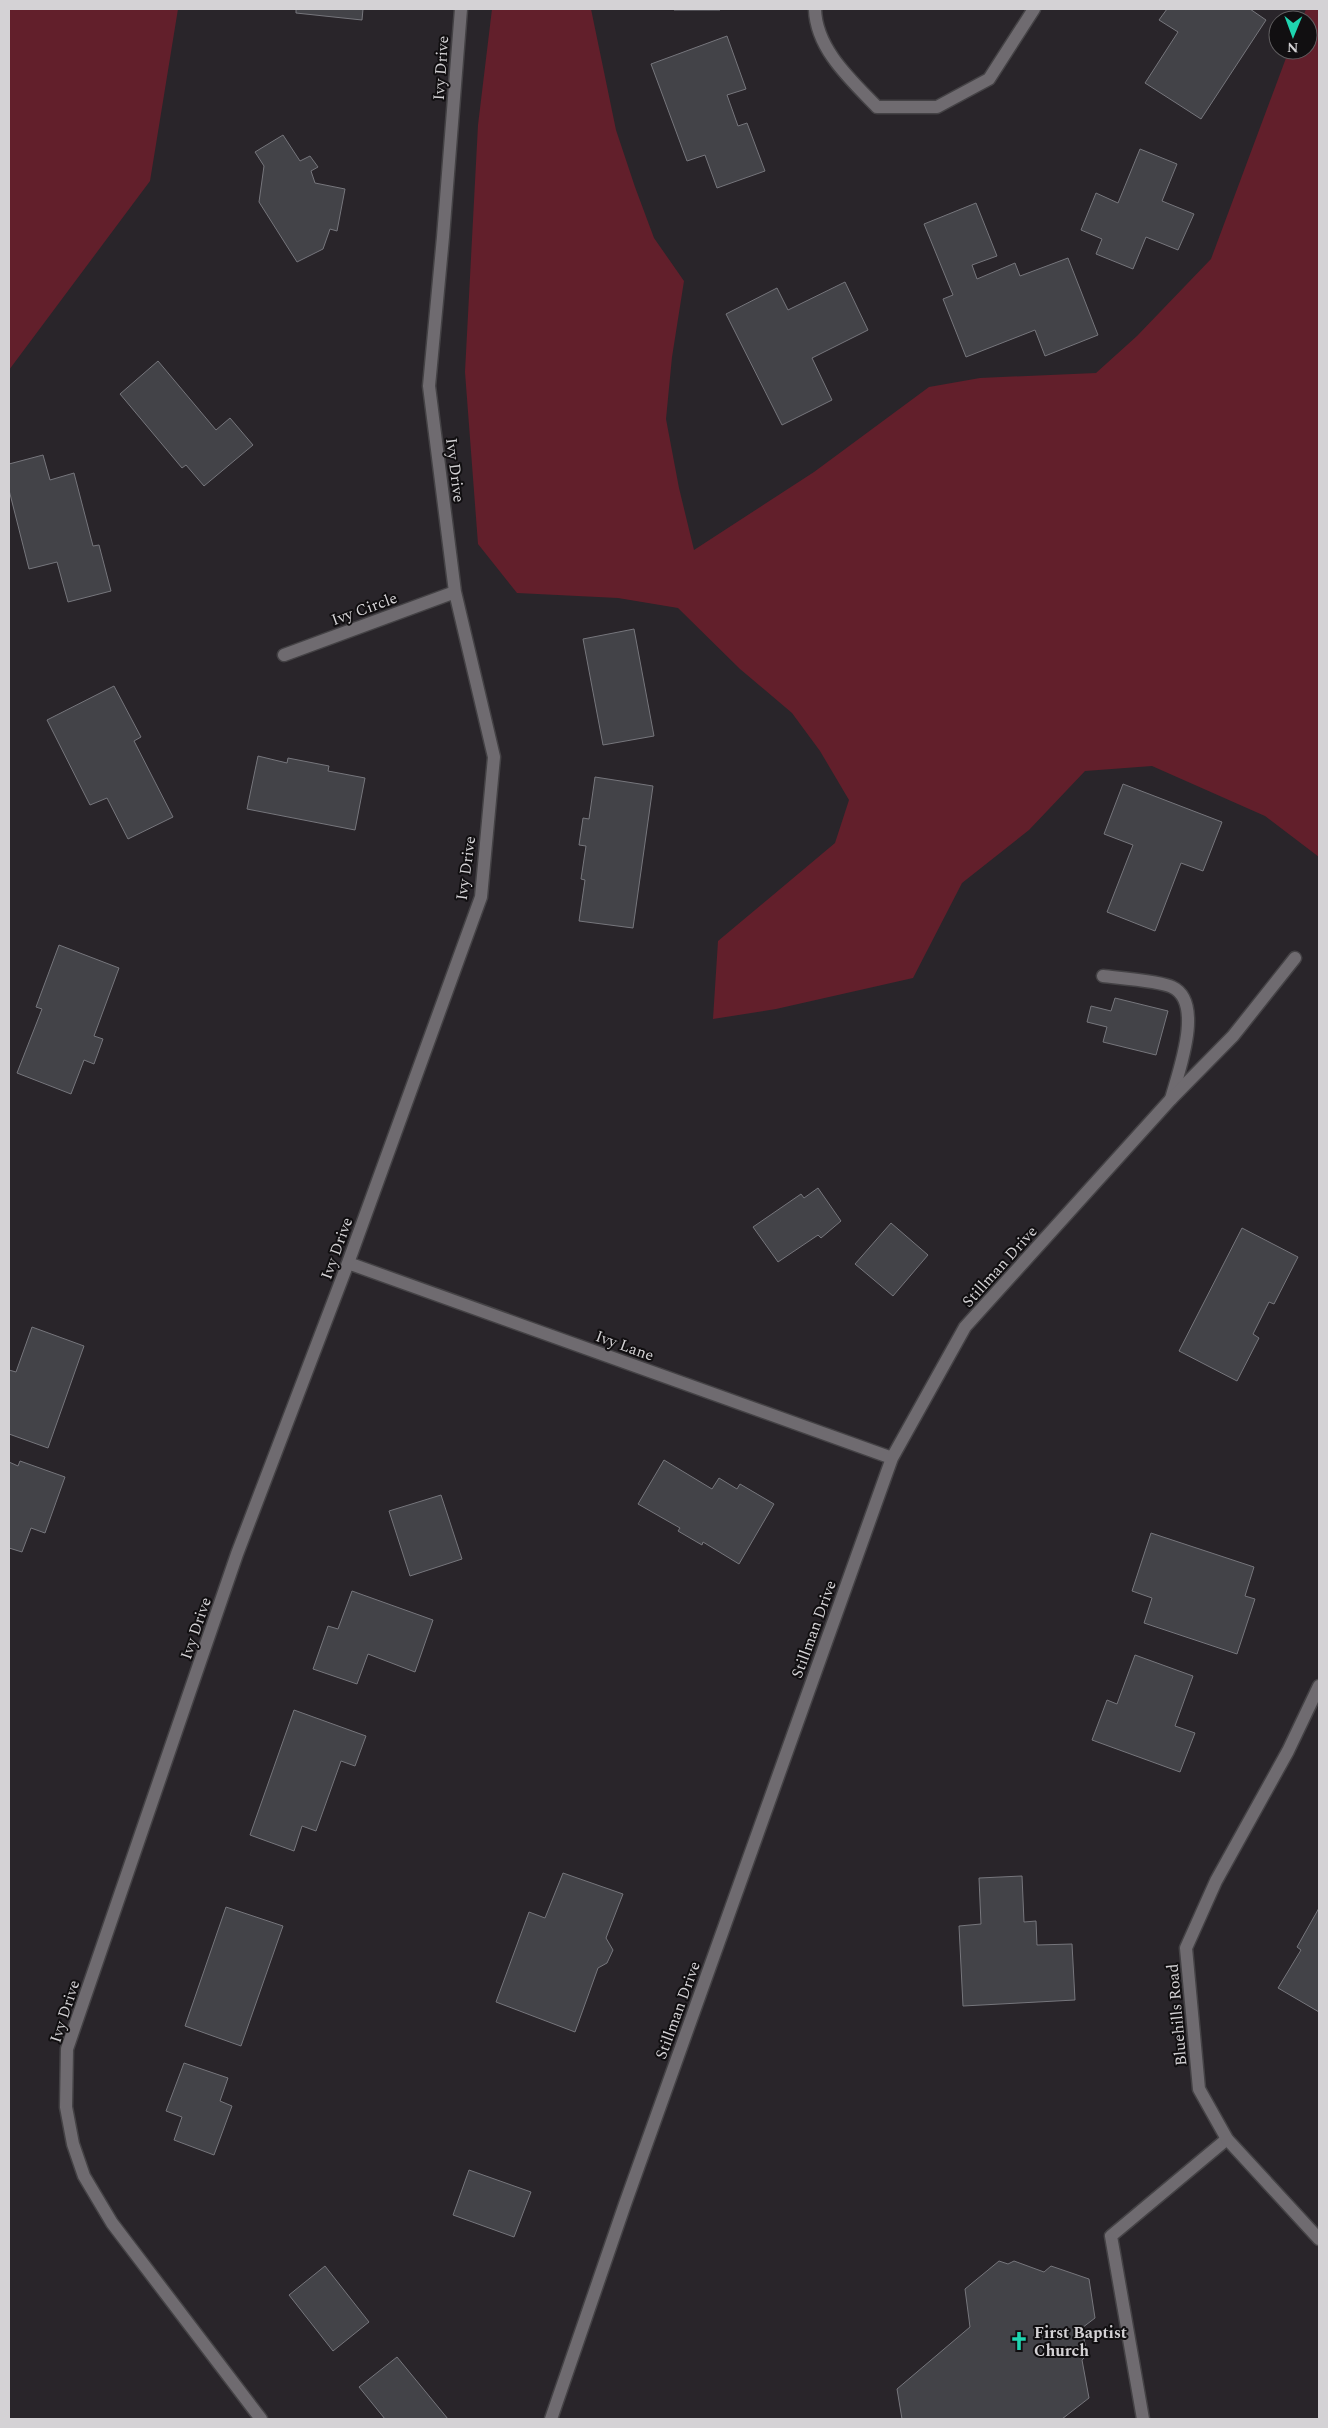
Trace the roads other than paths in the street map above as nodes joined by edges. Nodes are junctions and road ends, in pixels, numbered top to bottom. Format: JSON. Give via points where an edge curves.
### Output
{"nodes":[{"id":1,"x":461,"y":9,"type":"edge"},
{"id":2,"x":815,"y":9,"type":"edge"},
{"id":3,"x":1034,"y":9,"type":"edge"},
{"id":4,"x":455,"y":592,"type":"junction"},
{"id":5,"x":284,"y":655,"type":"dead end"},
{"id":6,"x":1295,"y":958,"type":"dead end"},
{"id":7,"x":1103,"y":976,"type":"dead end"},
{"id":8,"x":1171,"y":1099,"type":"junction"},
{"id":9,"x":348,"y":1263,"type":"junction"},
{"id":10,"x":892,"y":1458,"type":"junction"},
{"id":11,"x":1319,"y":1686,"type":"edge"},
{"id":12,"x":1227,"y":2138,"type":"junction"},
{"id":13,"x":1319,"y":2239,"type":"edge"},
{"id":14,"x":261,"y":2419,"type":"edge"},
{"id":15,"x":551,"y":2419,"type":"edge"},
{"id":16,"x":1143,"y":2419,"type":"edge"}],
"edges":[{"from":1,"to":4,"type":"street","name":"Ivy Drive","via":[[428,386]]},
{"from":2,"to":3,"type":"street","via":[[815,20],[836,65],[877,107],[937,107],[989,79]]},
{"from":4,"to":5,"type":"street","name":"Ivy Circle"},
{"from":4,"to":9,"type":"street","name":"Ivy Drive","via":[[494,757],[481,897]]},
{"from":6,"to":8,"type":"street","name":"Stillman Drive","via":[[1233,1036]]},
{"from":7,"to":8,"type":"street","via":[[1172,986],[1184,995],[1188,1012],[1187,1037]]},
{"from":8,"to":10,"type":"street","name":"Stillman Drive","via":[[965,1328]]},
{"from":9,"to":10,"type":"street","name":"Ivy Lane"},
{"from":9,"to":14,"type":"street","name":"Ivy Drive","via":[[237,1554],[67,2049],[66,2107],[73,2144],[84,2176],[112,2222]]},
{"from":10,"to":15,"type":"street","name":"Stillman Drive"},
{"from":11,"to":12,"type":"street","name":"Bluehills Road","via":[[1288,1751],[1216,1881],[1186,1948],[1198,2089]]},
{"from":12,"to":13,"type":"street","name":"Bluehills Road"},
{"from":12,"to":16,"type":"street","via":[[1111,2236]]}]}
